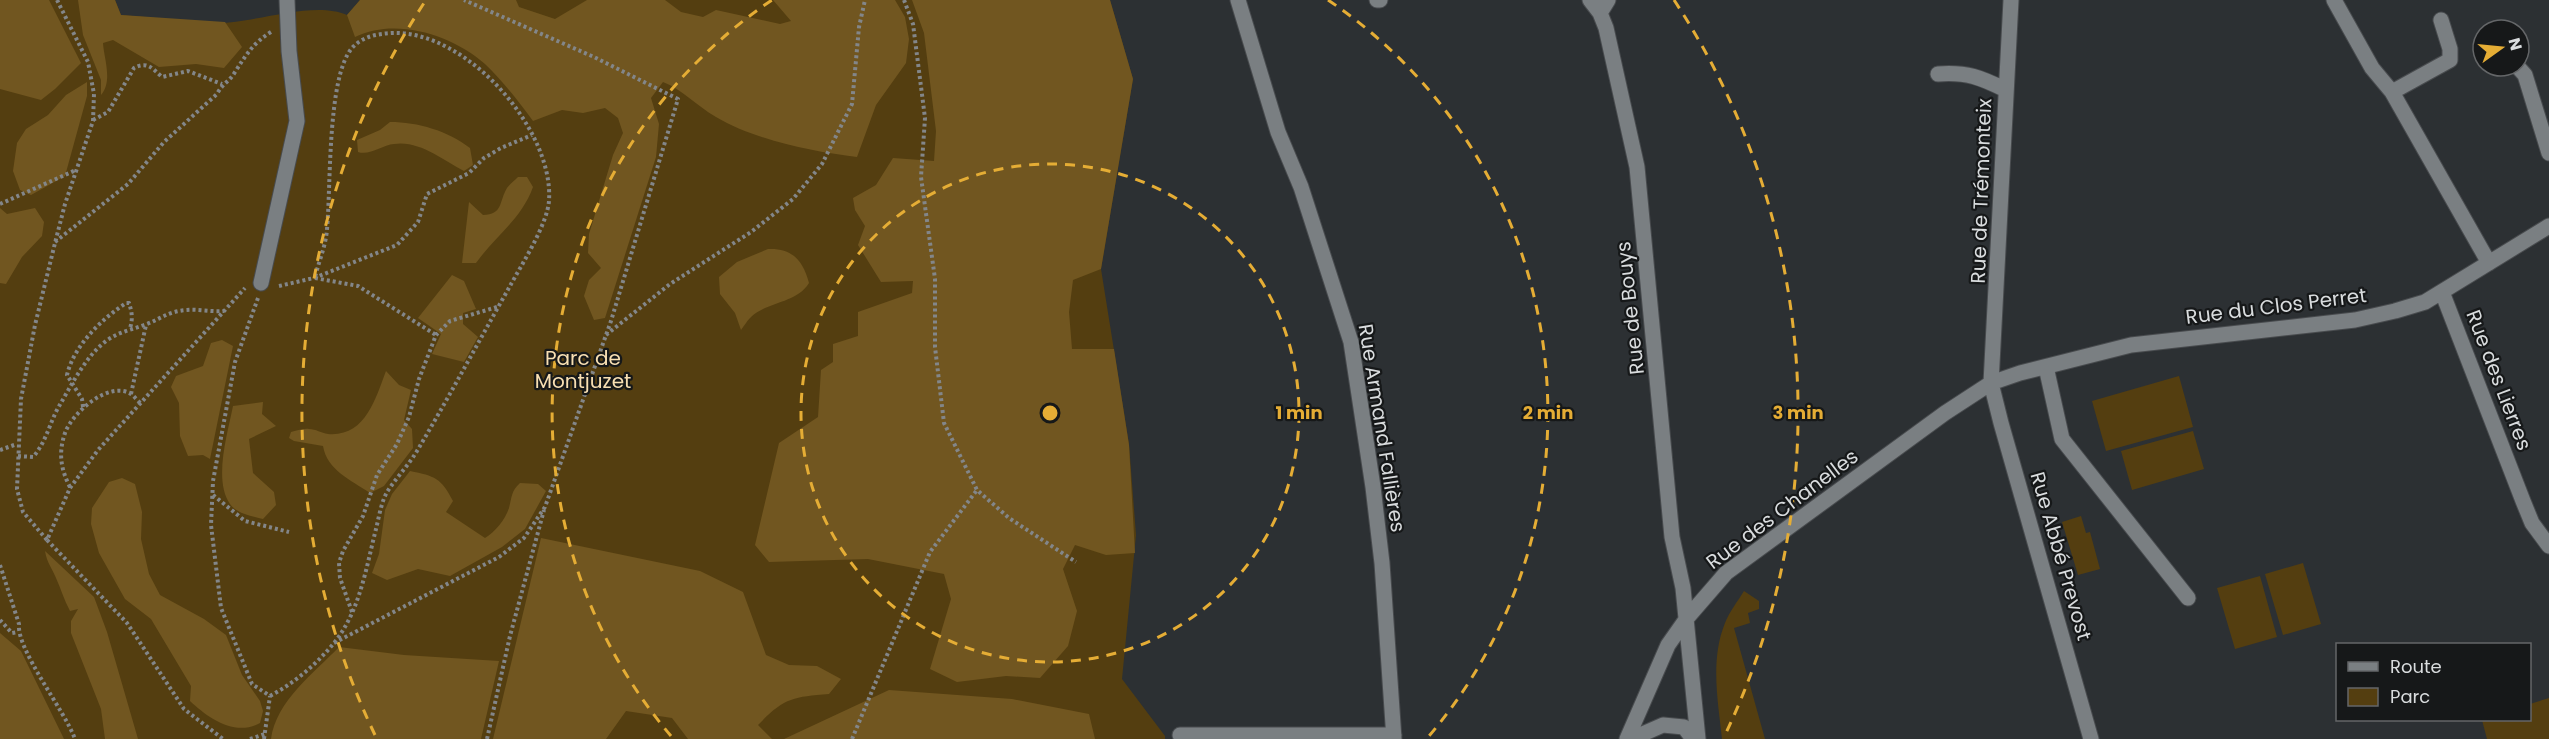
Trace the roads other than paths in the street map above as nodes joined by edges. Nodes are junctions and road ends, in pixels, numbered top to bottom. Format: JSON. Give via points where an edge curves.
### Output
{"nodes":[{"id":1,"x":287,"y":0,"type":"edge"},
{"id":2,"x":1238,"y":0,"type":"edge"},
{"id":3,"x":1590,"y":0,"type":"edge"},
{"id":4,"x":2011,"y":0,"type":"edge"},
{"id":5,"x":2334,"y":0,"type":"edge"},
{"id":6,"x":1604,"y":6,"type":"edge"},
{"id":7,"x":2441,"y":20,"type":"dead end"},
{"id":8,"x":1938,"y":74,"type":"dead end"},
{"id":9,"x":2526,"y":78,"type":"edge"},
{"id":10,"x":2006,"y":90,"type":"junction"},
{"id":11,"x":2392,"y":92,"type":"junction"},
{"id":12,"x":2549,"y":153,"type":"edge"},
{"id":13,"x":2549,"y":226,"type":"edge"},
{"id":14,"x":2489,"y":263,"type":"junction"},
{"id":15,"x":261,"y":283,"type":"road end"},
{"id":16,"x":2442,"y":292,"type":"junction"},
{"id":17,"x":2046,"y":367,"type":"junction"},
{"id":18,"x":1991,"y":383,"type":"junction"},
{"id":19,"x":2549,"y":546,"type":"edge"},
{"id":20,"x":2188,"y":598,"type":"dead end"},
{"id":21,"x":1687,"y":618,"type":"junction"},
{"id":22,"x":1180,"y":735,"type":"dead end"},
{"id":23,"x":1394,"y":737,"type":"edge"},
{"id":24,"x":1629,"y":739,"type":"edge"},
{"id":25,"x":1693,"y":739,"type":"edge"},
{"id":26,"x":1698,"y":739,"type":"edge"},
{"id":27,"x":2091,"y":739,"type":"edge"}],
"edges":[{"from":1,"to":15,"type":"street","via":[[297,121]]},
{"from":2,"to":23,"type":"street","name":"Rue Armand Fallières","via":[[1278,132],[1351,342],[1381,552]]},
{"from":3,"to":6,"type":"street","name":"Rue de Bouys"},
{"from":4,"to":10,"type":"street","name":"Rue de Trémonteix"},
{"from":5,"to":11,"type":"street","via":[[2372,68]]},
{"from":6,"to":21,"type":"street","name":"Rue de Bouys","via":[[1637,167],[1672,537]]},
{"from":7,"to":11,"type":"street","via":[[2450,60]]},
{"from":8,"to":10,"type":"street","via":[[1977,76]]},
{"from":9,"to":12,"type":"street"},
{"from":10,"to":18,"type":"street","name":"Rue de Trémonteix"},
{"from":11,"to":14,"type":"street"},
{"from":13,"to":14,"type":"street","name":"Rue du Clos Perret"},
{"from":14,"to":16,"type":"street","name":"Rue du Clos Perret"},
{"from":16,"to":17,"type":"street","name":"Rue du Clos Perret","via":[[2426,302],[2355,320],[2131,345]]},
{"from":16,"to":19,"type":"street","name":"Rue des Lierres","via":[[2532,523]]},
{"from":17,"to":18,"type":"street","name":"Rue du Clos Perret"},
{"from":17,"to":20,"type":"street","via":[[2062,439]]},
{"from":18,"to":21,"type":"street","name":"Rue des Chanelles","via":[[1726,573]]},
{"from":18,"to":27,"type":"street","name":"Rue Abbé Prevost"},
{"from":21,"to":24,"type":"street","name":"Rue des Chanelles","via":[[1668,645]]},
{"from":21,"to":26,"type":"street","name":"Rue de Bouys"},
{"from":22,"to":23,"type":"street","name":"Rue Armand Fallières"},
{"from":24,"to":25,"type":"street","via":[[1663,725],[1684,727]]}]}
